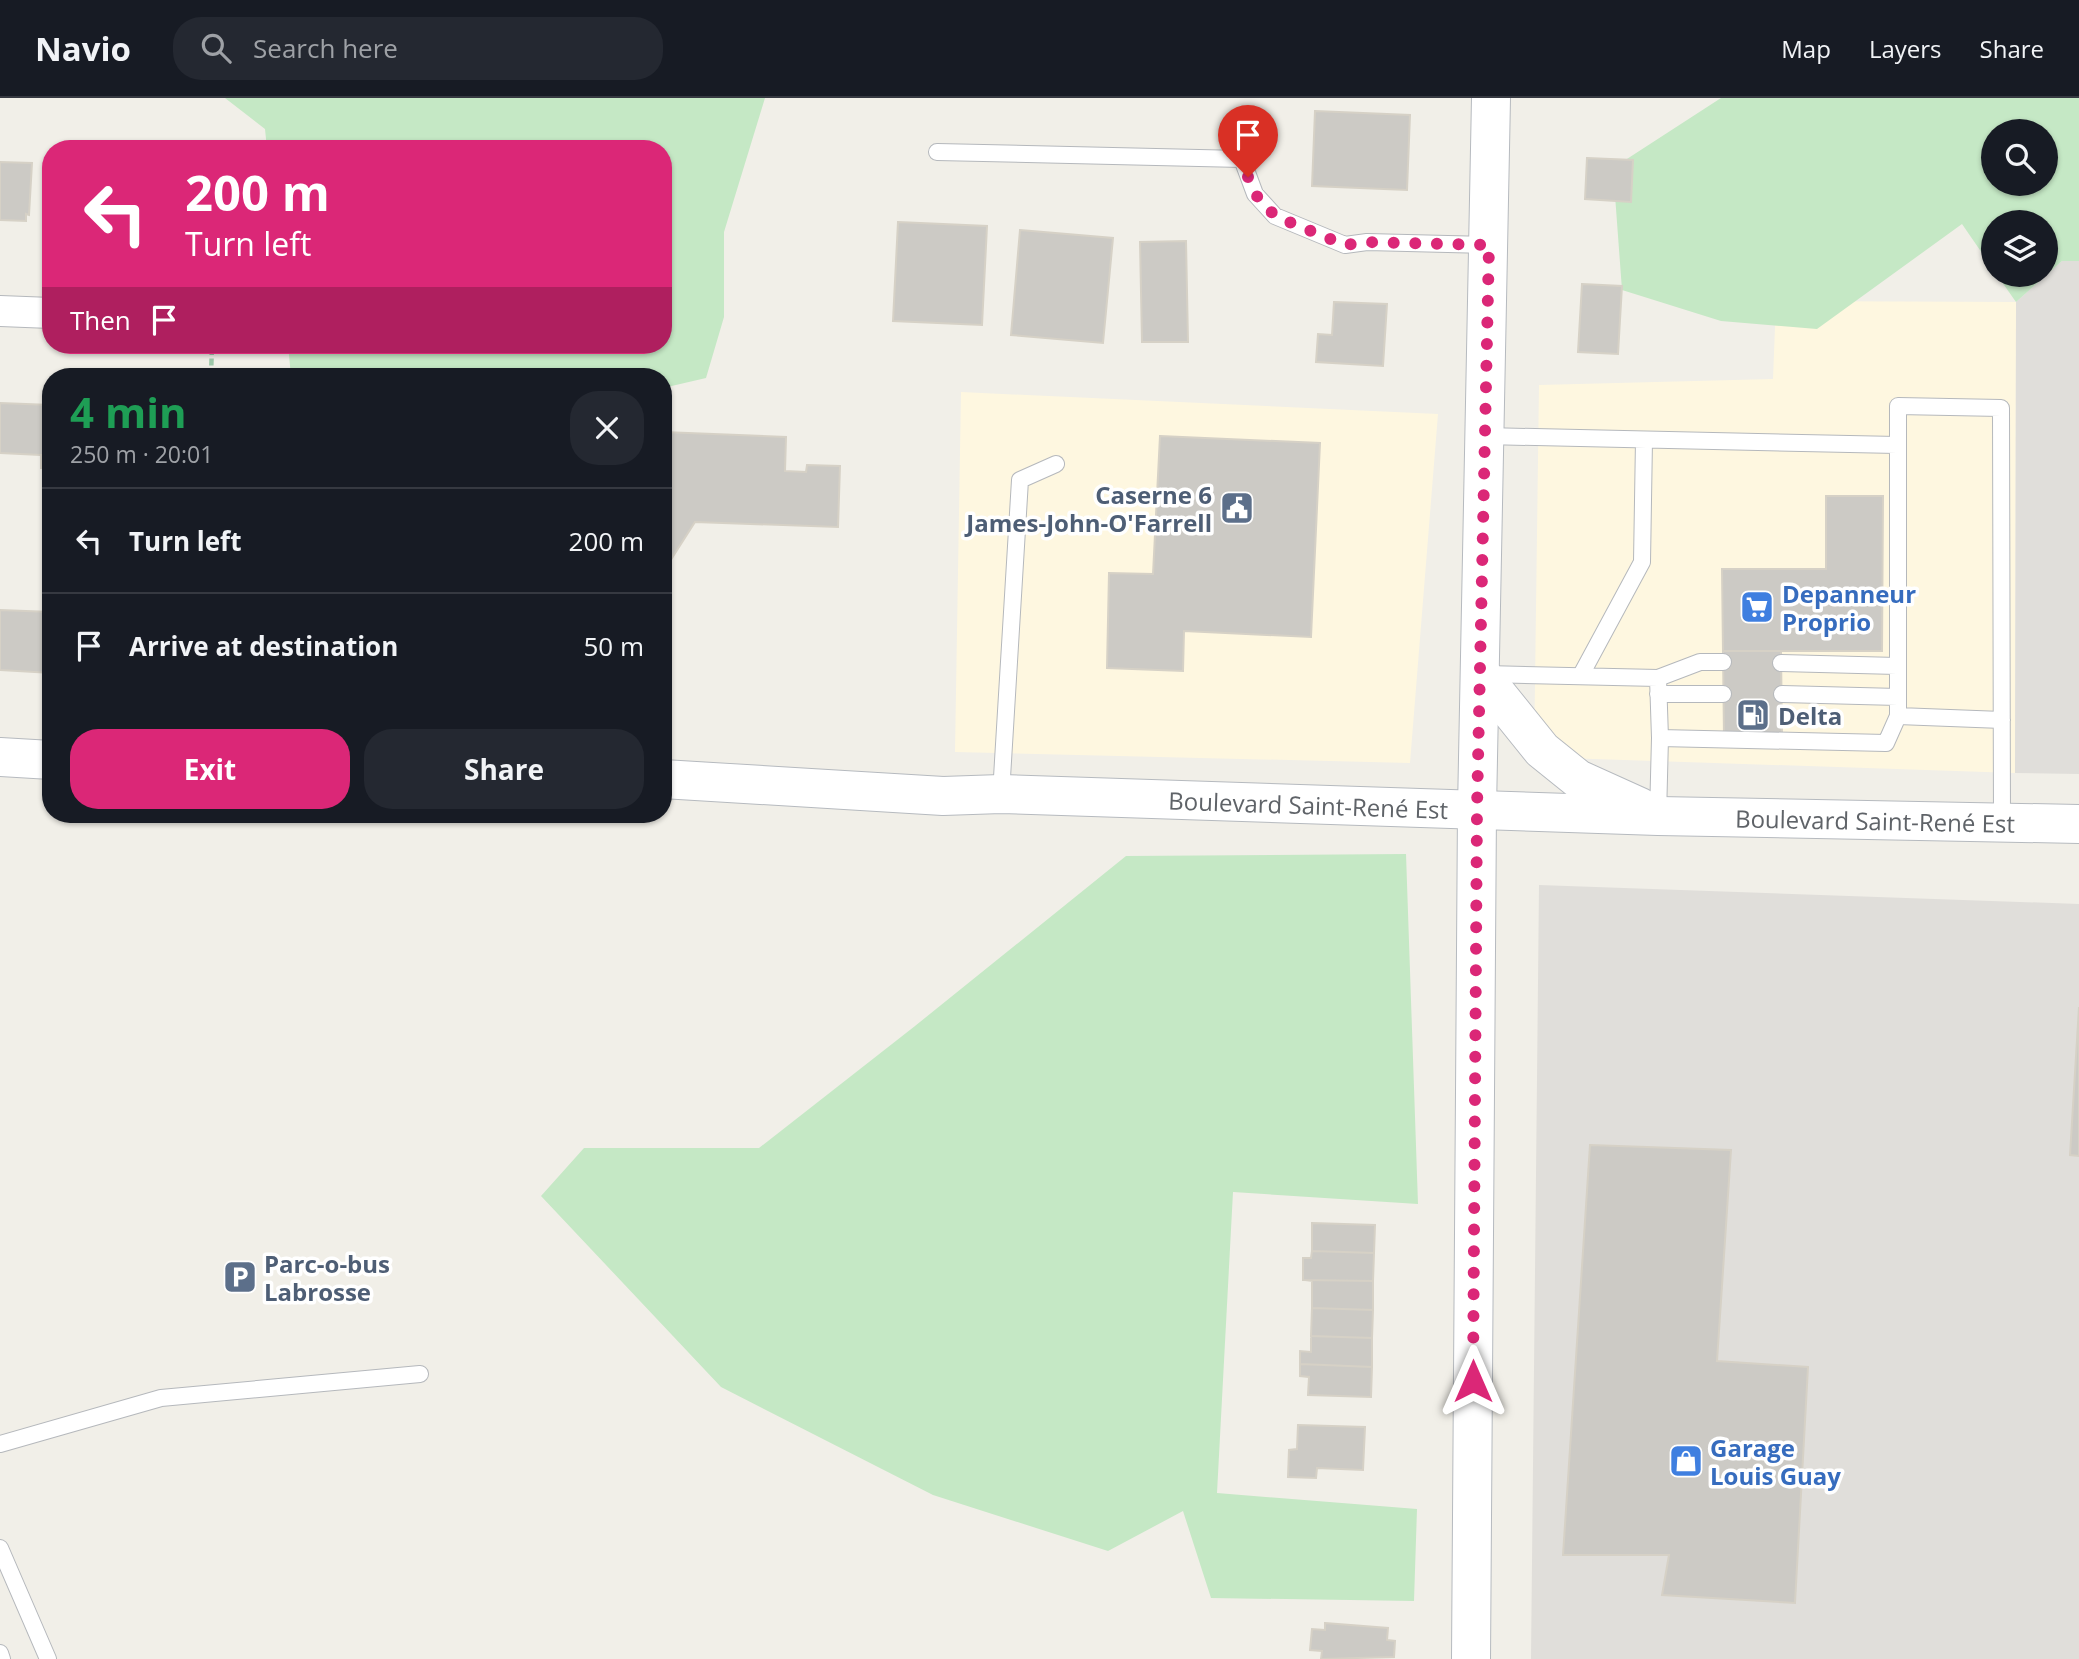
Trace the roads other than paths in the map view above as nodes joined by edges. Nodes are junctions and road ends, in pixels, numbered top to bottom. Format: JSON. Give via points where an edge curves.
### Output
{"nodes":[{"id":1,"x":1491,"y":98,"type":"edge"},
{"id":2,"x":937,"y":152,"type":"dead end"},
{"id":3,"x":1489,"y":245,"type":"junction"},
{"id":4,"x":0,"y":311,"type":"edge"},
{"id":5,"x":42,"y":313,"type":"edge"},
{"id":6,"x":1485,"y":436,"type":"junction"},
{"id":7,"x":1644,"y":440,"type":"junction"},
{"id":8,"x":1897,"y":445,"type":"junction"},
{"id":9,"x":1056,"y":464,"type":"dead end"},
{"id":10,"x":1723,"y":662,"type":"dead end"},
{"id":11,"x":1781,"y":663,"type":"dead end"},
{"id":12,"x":1897,"y":666,"type":"junction"},
{"id":13,"x":1480,"y":674,"type":"junction"},
{"id":14,"x":1581,"y":675,"type":"junction"},
{"id":15,"x":1658,"y":686,"type":"junction"},
{"id":16,"x":1723,"y":694,"type":"dead end"},
{"id":17,"x":1782,"y":694,"type":"dead end"},
{"id":18,"x":1898,"y":697,"type":"junction"},
{"id":19,"x":1898,"y":716,"type":"junction"},
{"id":20,"x":2002,"y":720,"type":"junction"},
{"id":21,"x":1660,"y":738,"type":"junction"},
{"id":22,"x":0,"y":757,"type":"edge"},
{"id":23,"x":42,"y":759,"type":"edge"},
{"id":24,"x":672,"y":780,"type":"edge"},
{"id":25,"x":1001,"y":793,"type":"junction"},
{"id":26,"x":1477,"y":809,"type":"junction"},
{"id":27,"x":1658,"y":816,"type":"junction"},
{"id":28,"x":2002,"y":823,"type":"junction"},
{"id":29,"x":2079,"y":824,"type":"edge"},
{"id":30,"x":420,"y":1374,"type":"dead end"},
{"id":31,"x":0,"y":1444,"type":"edge"},
{"id":32,"x":0,"y":1548,"type":"edge"},
{"id":33,"x":0,"y":1653,"type":"edge"},
{"id":34,"x":2,"y":1659,"type":"edge"},
{"id":35,"x":48,"y":1659,"type":"edge"},
{"id":36,"x":1471,"y":1659,"type":"edge"}],
"edges":[{"from":1,"to":3,"type":"main road"},
{"from":2,"to":3,"type":"lane","via":[[1242,159],[1255,194],[1275,216],[1345,245]]},
{"from":3,"to":6,"type":"main road"},
{"from":4,"to":5,"type":"street"},
{"from":6,"to":7,"type":"lane"},
{"from":6,"to":13,"type":"main road"},
{"from":7,"to":8,"type":"lane"},
{"from":7,"to":14,"type":"lane","via":[[1642,562]]},
{"from":8,"to":12,"type":"lane"},
{"from":8,"to":20,"type":"lane","via":[[1898,406],[2001,408]]},
{"from":9,"to":25,"type":"lane","via":[[1020,480]]},
{"from":10,"to":15,"type":"lane","via":[[1700,662]]},
{"from":11,"to":12,"type":"lane"},
{"from":12,"to":18,"type":"lane"},
{"from":13,"to":14,"type":"lane"},
{"from":13,"to":26,"type":"main road"},
{"from":13,"to":27,"type":"main road","via":[[1542,750],[1578,779]]},
{"from":14,"to":15,"type":"lane"},
{"from":15,"to":16,"type":"lane"},
{"from":15,"to":21,"type":"lane"},
{"from":17,"to":18,"type":"lane"},
{"from":18,"to":19,"type":"lane"},
{"from":19,"to":20,"type":"lane"},
{"from":19,"to":21,"type":"lane","via":[[1886,743]]},
{"from":20,"to":28,"type":"lane"},
{"from":21,"to":27,"type":"lane"},
{"from":22,"to":23,"type":"main road"},
{"from":24,"to":25,"type":"main road","name":"Boulevard Saint-René Est","via":[[943,796]]},
{"from":25,"to":26,"type":"main road","name":"Boulevard Saint-René Est"},
{"from":26,"to":27,"type":"main road","name":"Boulevard Saint-René Est"},
{"from":26,"to":36,"type":"main road"},
{"from":27,"to":28,"type":"main road","name":"Boulevard Saint-René Est"},
{"from":28,"to":29,"type":"main road","name":"Boulevard Saint-René Est"},
{"from":30,"to":31,"type":"lane","via":[[161,1398]]},
{"from":32,"to":35,"type":"lane"},
{"from":33,"to":34,"type":"lane"}]}
